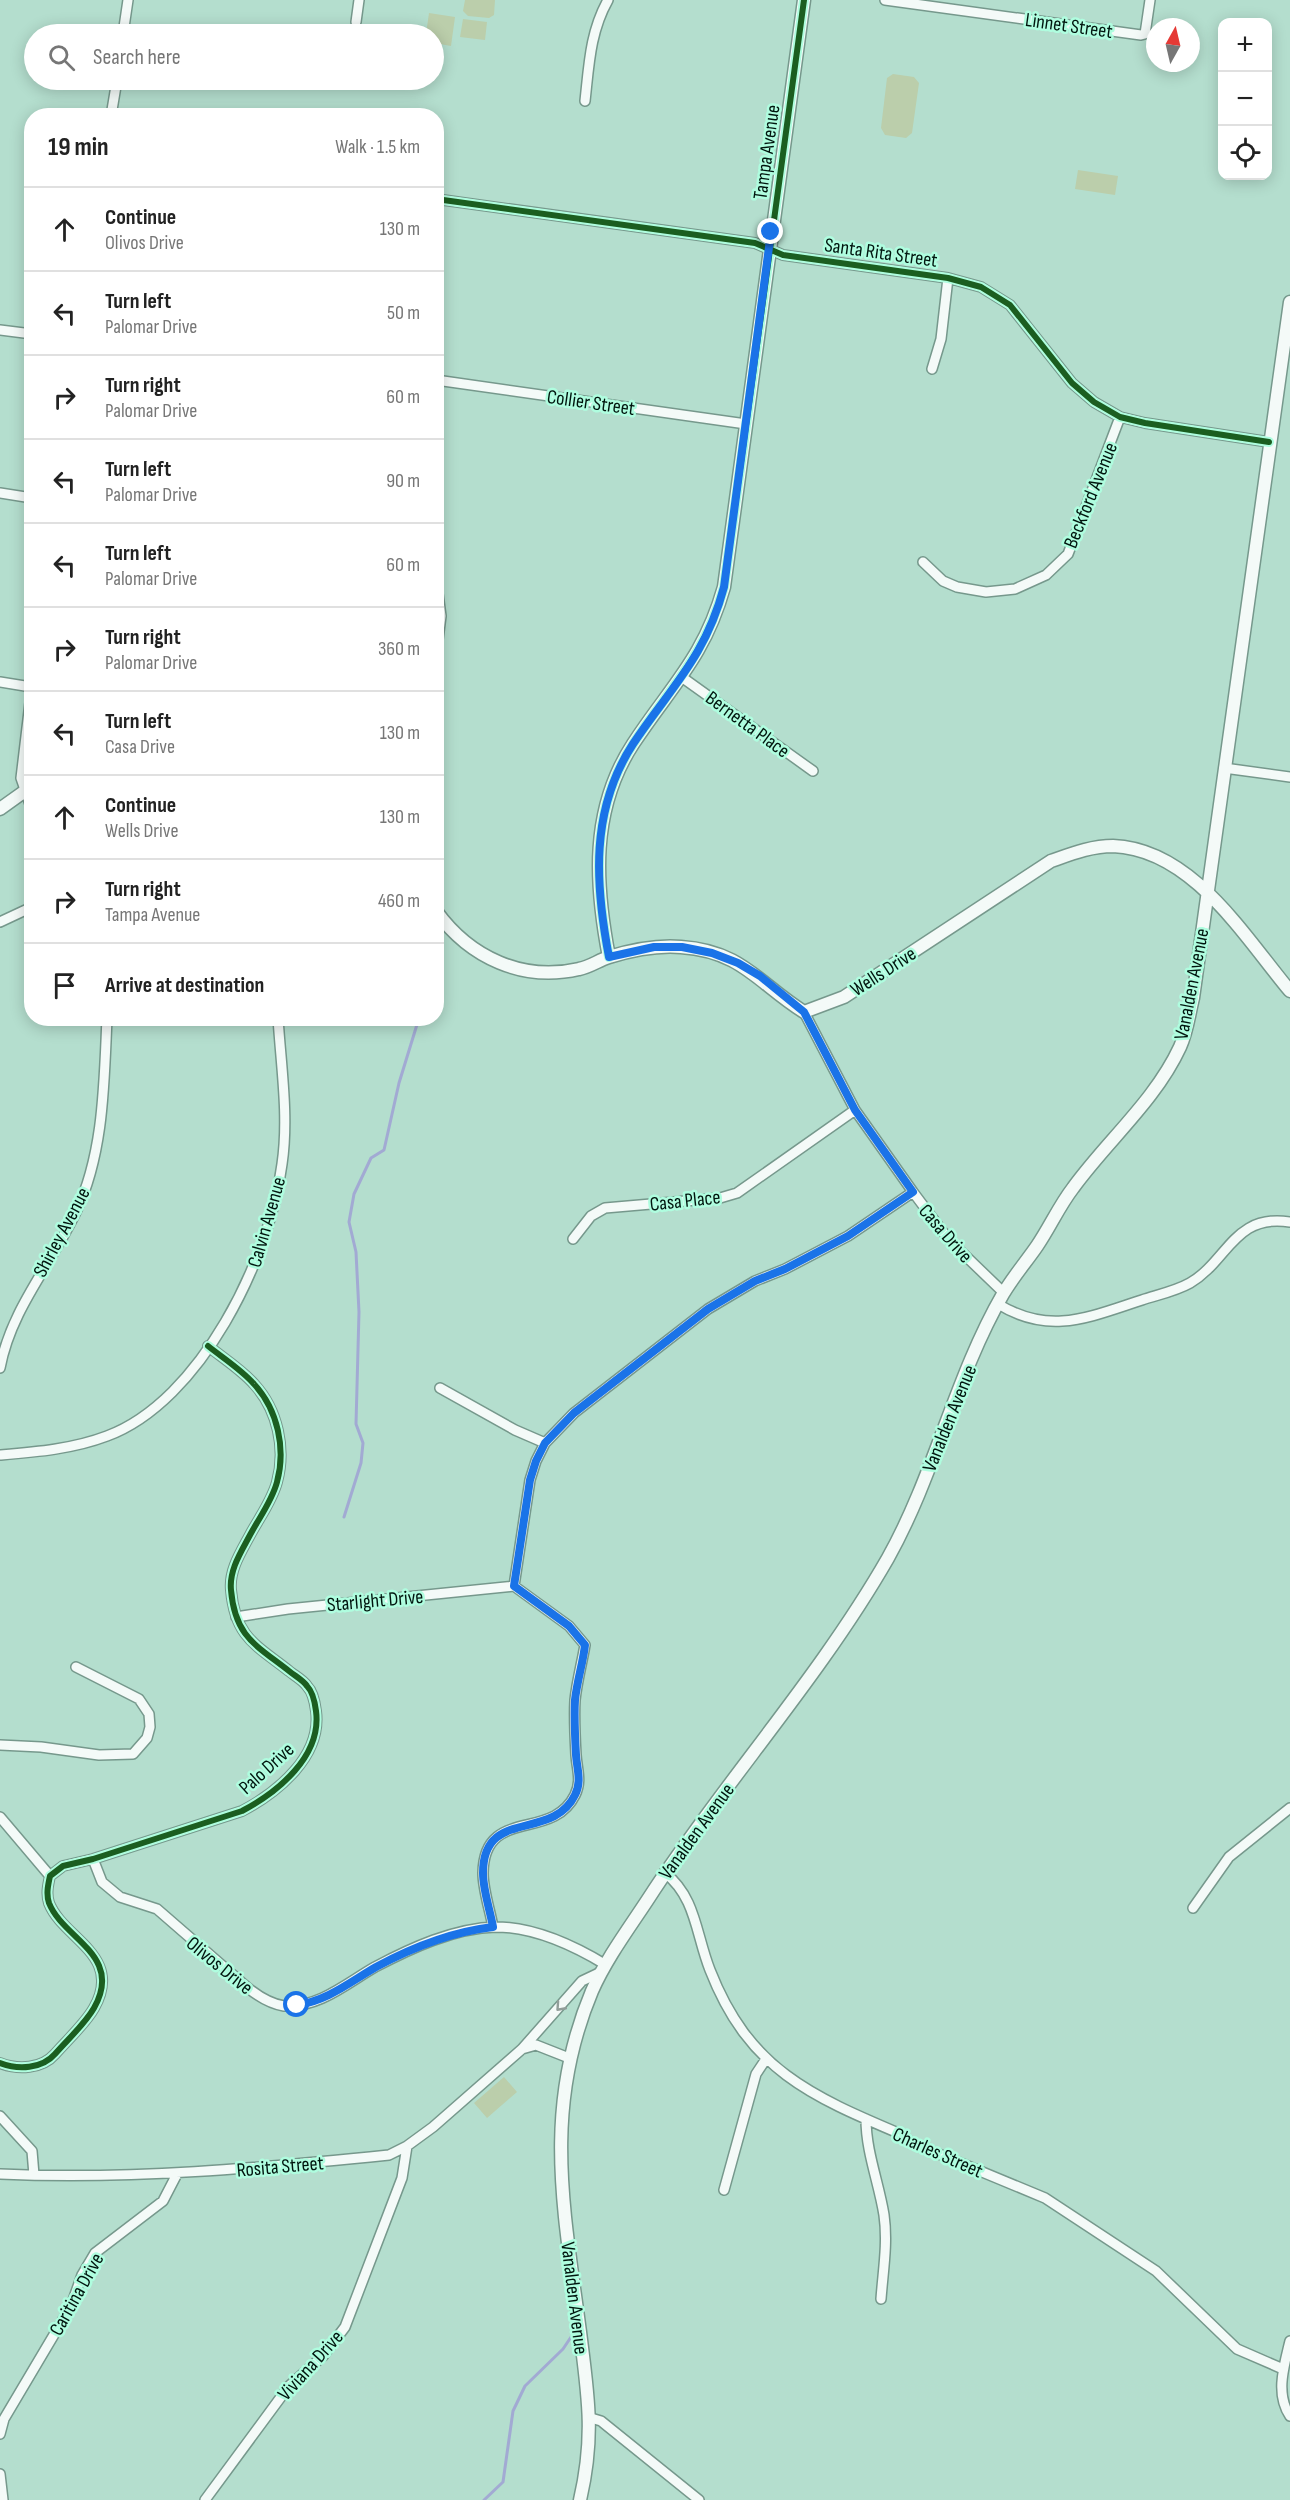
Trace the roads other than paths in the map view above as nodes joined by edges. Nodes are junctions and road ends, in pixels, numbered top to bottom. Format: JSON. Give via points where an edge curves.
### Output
{"nodes":[{"id":1,"x":128,"y":0,"type":"edge"},
{"id":2,"x":359,"y":0,"type":"edge"},
{"id":3,"x":608,"y":0,"type":"edge"},
{"id":4,"x":804,"y":0,"type":"edge"},
{"id":5,"x":885,"y":0,"type":"edge"},
{"id":6,"x":979,"y":0,"type":"edge"},
{"id":7,"x":1150,"y":0,"type":"edge"},
{"id":8,"x":977,"y":11,"type":"junction"},
{"id":9,"x":356,"y":22,"type":"dead end"},
{"id":10,"x":124,"y":24,"type":"edge"},
{"id":11,"x":115,"y":90,"type":"edge"},
{"id":12,"x":585,"y":101,"type":"dead end"},
{"id":13,"x":112,"y":108,"type":"edge"},
{"id":14,"x":444,"y":200,"type":"edge"},
{"id":15,"x":769,"y":248,"type":"junction"},
{"id":16,"x":948,"y":278,"type":"junction"},
{"id":17,"x":1290,"y":302,"type":"edge"},
{"id":18,"x":1289,"y":315,"type":"edge"},
{"id":19,"x":0,"y":330,"type":"edge"},
{"id":20,"x":24,"y":333,"type":"edge"},
{"id":21,"x":932,"y":369,"type":"dead end"},
{"id":22,"x":444,"y":381,"type":"edge"},
{"id":23,"x":1120,"y":417,"type":"junction"},
{"id":24,"x":746,"y":424,"type":"junction"},
{"id":25,"x":1269,"y":442,"type":"junction"},
{"id":26,"x":0,"y":493,"type":"edge"},
{"id":27,"x":24,"y":497,"type":"edge"},
{"id":28,"x":923,"y":562,"type":"dead end"},
{"id":29,"x":683,"y":678,"type":"junction"},
{"id":30,"x":0,"y":682,"type":"edge"},
{"id":31,"x":24,"y":685,"type":"edge"},
{"id":32,"x":24,"y":750,"type":"edge"},
{"id":33,"x":1224,"y":768,"type":"junction"},
{"id":34,"x":813,"y":771,"type":"dead end"},
{"id":35,"x":1290,"y":777,"type":"edge"},
{"id":36,"x":24,"y":782,"type":"edge"},
{"id":37,"x":24,"y":791,"type":"edge"},
{"id":38,"x":0,"y":809,"type":"edge"},
{"id":39,"x":1207,"y":892,"type":"junction"},
{"id":40,"x":24,"y":911,"type":"edge"},
{"id":41,"x":444,"y":919,"type":"edge"},
{"id":42,"x":0,"y":922,"type":"edge"},
{"id":43,"x":609,"y":957,"type":"junction"},
{"id":44,"x":1290,"y":991,"type":"edge"},
{"id":45,"x":804,"y":1012,"type":"junction"},
{"id":46,"x":106,"y":1026,"type":"edge"},
{"id":47,"x":278,"y":1026,"type":"edge"},
{"id":48,"x":855,"y":1110,"type":"junction"},
{"id":49,"x":913,"y":1192,"type":"junction"},
{"id":50,"x":1290,"y":1222,"type":"edge"},
{"id":51,"x":573,"y":1239,"type":"dead end"},
{"id":52,"x":1001,"y":1298,"type":"junction"},
{"id":53,"x":208,"y":1346,"type":"junction"},
{"id":54,"x":0,"y":1368,"type":"edge"},
{"id":55,"x":440,"y":1388,"type":"dead end"},
{"id":56,"x":545,"y":1443,"type":"junction"},
{"id":57,"x":0,"y":1455,"type":"edge"},
{"id":58,"x":514,"y":1586,"type":"junction"},
{"id":59,"x":237,"y":1617,"type":"junction"},
{"id":60,"x":76,"y":1667,"type":"dead end"},
{"id":61,"x":0,"y":1745,"type":"edge"},
{"id":62,"x":1290,"y":1808,"type":"edge"},
{"id":63,"x":0,"y":1817,"type":"edge"},
{"id":64,"x":93,"y":1859,"type":"junction"},
{"id":65,"x":665,"y":1873,"type":"junction"},
{"id":66,"x":50,"y":1876,"type":"junction"},
{"id":67,"x":1193,"y":1908,"type":"dead end"},
{"id":68,"x":493,"y":1927,"type":"junction"},
{"id":69,"x":605,"y":1968,"type":"junction"},
{"id":70,"x":522,"y":2049,"type":"junction"},
{"id":71,"x":569,"y":2058,"type":"junction"},
{"id":72,"x":766,"y":2059,"type":"junction"},
{"id":73,"x":0,"y":2063,"type":"edge"},
{"id":74,"x":0,"y":2116,"type":"edge"},
{"id":75,"x":866,"y":2119,"type":"junction"},
{"id":76,"x":407,"y":2146,"type":"junction"},
{"id":77,"x":0,"y":2174,"type":"edge"},
{"id":78,"x":177,"y":2174,"type":"junction"},
{"id":79,"x":34,"y":2175,"type":"junction"},
{"id":80,"x":724,"y":2190,"type":"dead end"},
{"id":81,"x":881,"y":2299,"type":"dead end"},
{"id":82,"x":1290,"y":2341,"type":"edge"},
{"id":83,"x":1283,"y":2369,"type":"junction"},
{"id":84,"x":1290,"y":2416,"type":"edge"},
{"id":85,"x":591,"y":2418,"type":"junction"},
{"id":86,"x":0,"y":2434,"type":"edge"},
{"id":87,"x":0,"y":2474,"type":"edge"},
{"id":88,"x":3,"y":2500,"type":"edge"},
{"id":89,"x":205,"y":2500,"type":"edge"},
{"id":90,"x":580,"y":2500,"type":"edge"},
{"id":91,"x":699,"y":2500,"type":"edge"}],
"edges":[{"from":1,"to":10,"type":"street"},
{"from":2,"to":9,"type":"street"},
{"from":3,"to":12,"type":"street","via":[[590,45]]},
{"from":4,"to":15,"type":"main road","name":"Tampa Avenue"},
{"from":5,"to":8,"type":"street","name":"Linnet Street"},
{"from":6,"to":8,"type":"street"},
{"from":7,"to":8,"type":"street","name":"Linnet Street","via":[[1145,34]]},
{"from":11,"to":13,"type":"street"},
{"from":14,"to":15,"type":"street","name":"Santa Rita Street"},
{"from":15,"to":16,"type":"street","name":"Santa Rita Street","via":[[783,255]]},
{"from":15,"to":24,"type":"main road","name":"Tampa Avenue"},
{"from":16,"to":21,"type":"street","via":[[941,339]]},
{"from":16,"to":23,"type":"street","name":"Santa Rita Street","via":[[981,286],[1010,304],[1072,383]]},
{"from":17,"to":18,"type":"main road","name":"Vanalden Avenue"},
{"from":18,"to":25,"type":"main road","name":"Vanalden Avenue"},
{"from":19,"to":20,"type":"street"},
{"from":22,"to":24,"type":"street","name":"Collier Street"},
{"from":23,"to":25,"type":"street","name":"Santa Rita Street"},
{"from":23,"to":28,"type":"street","name":"Beckford Avenue","via":[[1068,554],[1046,575],[1016,589],[986,592],[957,587]]},
{"from":24,"to":29,"type":"main road","name":"Tampa Avenue","via":[[724,587],[711,627]]},
{"from":25,"to":33,"type":"main road","name":"Vanalden Avenue"},
{"from":26,"to":27,"type":"street"},
{"from":29,"to":34,"type":"street","name":"Bernetta Place"},
{"from":29,"to":43,"type":"main road","name":"Tampa Avenue","via":[[633,745],[603,816],[597,876]]},
{"from":30,"to":31,"type":"street"},
{"from":32,"to":36,"type":"street"},
{"from":33,"to":35,"type":"street"},
{"from":33,"to":39,"type":"main road","name":"Vanalden Avenue"},
{"from":37,"to":38,"type":"main road"},
{"from":39,"to":44,"type":"main road","name":"Wells Drive"},
{"from":39,"to":45,"type":"main road","name":"Wells Drive","via":[[1167,861],[1141,851],[1114,846],[1087,848],[1051,861],[844,997]]},
{"from":39,"to":52,"type":"main road","name":"Vanalden Avenue","via":[[1193,998],[1182,1043],[1162,1081],[1070,1191]]},
{"from":40,"to":42,"type":"street"},
{"from":41,"to":43,"type":"main road","via":[[473,950],[495,963],[531,972],[582,969]]},
{"from":43,"to":45,"type":"main road","via":[[654,947],[712,953],[760,976]]},
{"from":45,"to":48,"type":"street","name":"Casa Drive"},
{"from":46,"to":54,"type":"street","name":"Shirley Avenue","via":[[100,1125],[91,1174],[50,1260],[26,1296]]},
{"from":47,"to":53,"type":"street","name":"Calvin Avenue","via":[[284,1121],[283,1162],[276,1201],[243,1292]]},
{"from":48,"to":49,"type":"street","name":"Casa Drive"},
{"from":48,"to":51,"type":"street","name":"Casa Place","via":[[737,1193],[720,1198],[606,1208],[591,1216]]},
{"from":49,"to":52,"type":"street","name":"Casa Drive"},
{"from":49,"to":56,"type":"street","via":[[848,1236],[755,1281],[708,1309],[574,1413]]},
{"from":50,"to":52,"type":"street","name":"Casa Drive","via":[[1266,1221],[1249,1228],[1189,1284],[1084,1319],[1029,1319]]},
{"from":52,"to":65,"type":"main road","name":"Vanalden Avenue","via":[[888,1557],[750,1759]]},
{"from":53,"to":57,"type":"street","name":"Calvin Avenue","via":[[177,1388],[146,1416],[108,1436],[54,1450]]},
{"from":53,"to":59,"type":"street","name":"Palo Drive","via":[[254,1384],[272,1411],[281,1444],[277,1482],[233,1572],[231,1589]]},
{"from":55,"to":56,"type":"street"},
{"from":56,"to":58,"type":"street","via":[[530,1480]]},
{"from":58,"to":59,"type":"street","name":"Starlight Drive"},
{"from":58,"to":68,"type":"street","via":[[569,1626],[585,1645],[575,1700],[580,1782],[561,1814],[548,1821],[514,1827],[493,1839],[485,1855],[483,1874]]},
{"from":59,"to":64,"type":"street","name":"Palo Drive","via":[[248,1641],[308,1686],[317,1722],[309,1752],[261,1800],[242,1811]]},
{"from":60,"to":61,"type":"street","via":[[139,1699],[146,1707],[150,1728],[140,1749],[123,1756]]},
{"from":62,"to":67,"type":"street","via":[[1229,1857]]},
{"from":63,"to":66,"type":"street"},
{"from":64,"to":66,"type":"street","name":"Palo Drive","via":[[63,1866]]},
{"from":64,"to":68,"type":"street","name":"Olivos Drive","via":[[102,1882],[120,1897],[158,1909],[248,1988],[283,2006],[327,1996],[436,1940]]},
{"from":65,"to":69,"type":"main road","name":"Vanalden Avenue"},
{"from":65,"to":72,"type":"street","name":"Charles Street","via":[[679,1884],[687,1898],[722,1997]]},
{"from":66,"to":73,"type":"street","via":[[48,1901],[56,1916],[97,1960],[100,1990],[94,2008],[52,2059],[31,2067]]},
{"from":68,"to":69,"type":"street","name":"Olivos Drive","via":[[521,1929],[553,1939],[583,1951]]},
{"from":69,"to":70,"type":"street","name":"Rosita Street","one_way":true,"via":[[582,1981]]},
{"from":69,"to":71,"type":"main road","name":"Vanalden Avenue","via":[[594,1987]]},
{"from":70,"to":71,"type":"street","via":[[536,2045]]},
{"from":70,"to":76,"type":"street","name":"Rosita Street"},
{"from":71,"to":85,"type":"main road","name":"Vanalden Avenue","via":[[562,2103],[560,2180]]},
{"from":72,"to":75,"type":"street","name":"Charles Street","via":[[807,2091]]},
{"from":72,"to":80,"type":"street","via":[[756,2074]]},
{"from":74,"to":79,"type":"street","via":[[32,2151]]},
{"from":75,"to":81,"type":"street","via":[[886,2238]]},
{"from":75,"to":83,"type":"street","name":"Charles Street","via":[[910,2142],[1045,2198],[1156,2271],[1238,2349]]},
{"from":76,"to":78,"type":"street","name":"Rosita Street","via":[[389,2155]]},
{"from":76,"to":89,"type":"street","name":"Viviana Drive","via":[[402,2178],[345,2327],[323,2356],[289,2386]]},
{"from":77,"to":79,"type":"street","name":"Rosita Street"},
{"from":78,"to":79,"type":"street","name":"Rosita Street"},
{"from":78,"to":86,"type":"street","name":"Caritina Drive","via":[[163,2201],[95,2253],[71,2306],[4,2419]]},
{"from":82,"to":83,"type":"street"},
{"from":83,"to":84,"type":"street","via":[[1281,2387],[1284,2407]]},
{"from":85,"to":90,"type":"main road","name":"Vanalden Avenue","via":[[589,2461]]},
{"from":85,"to":91,"type":"street","via":[[601,2421]]},
{"from":87,"to":88,"type":"street"}]}
